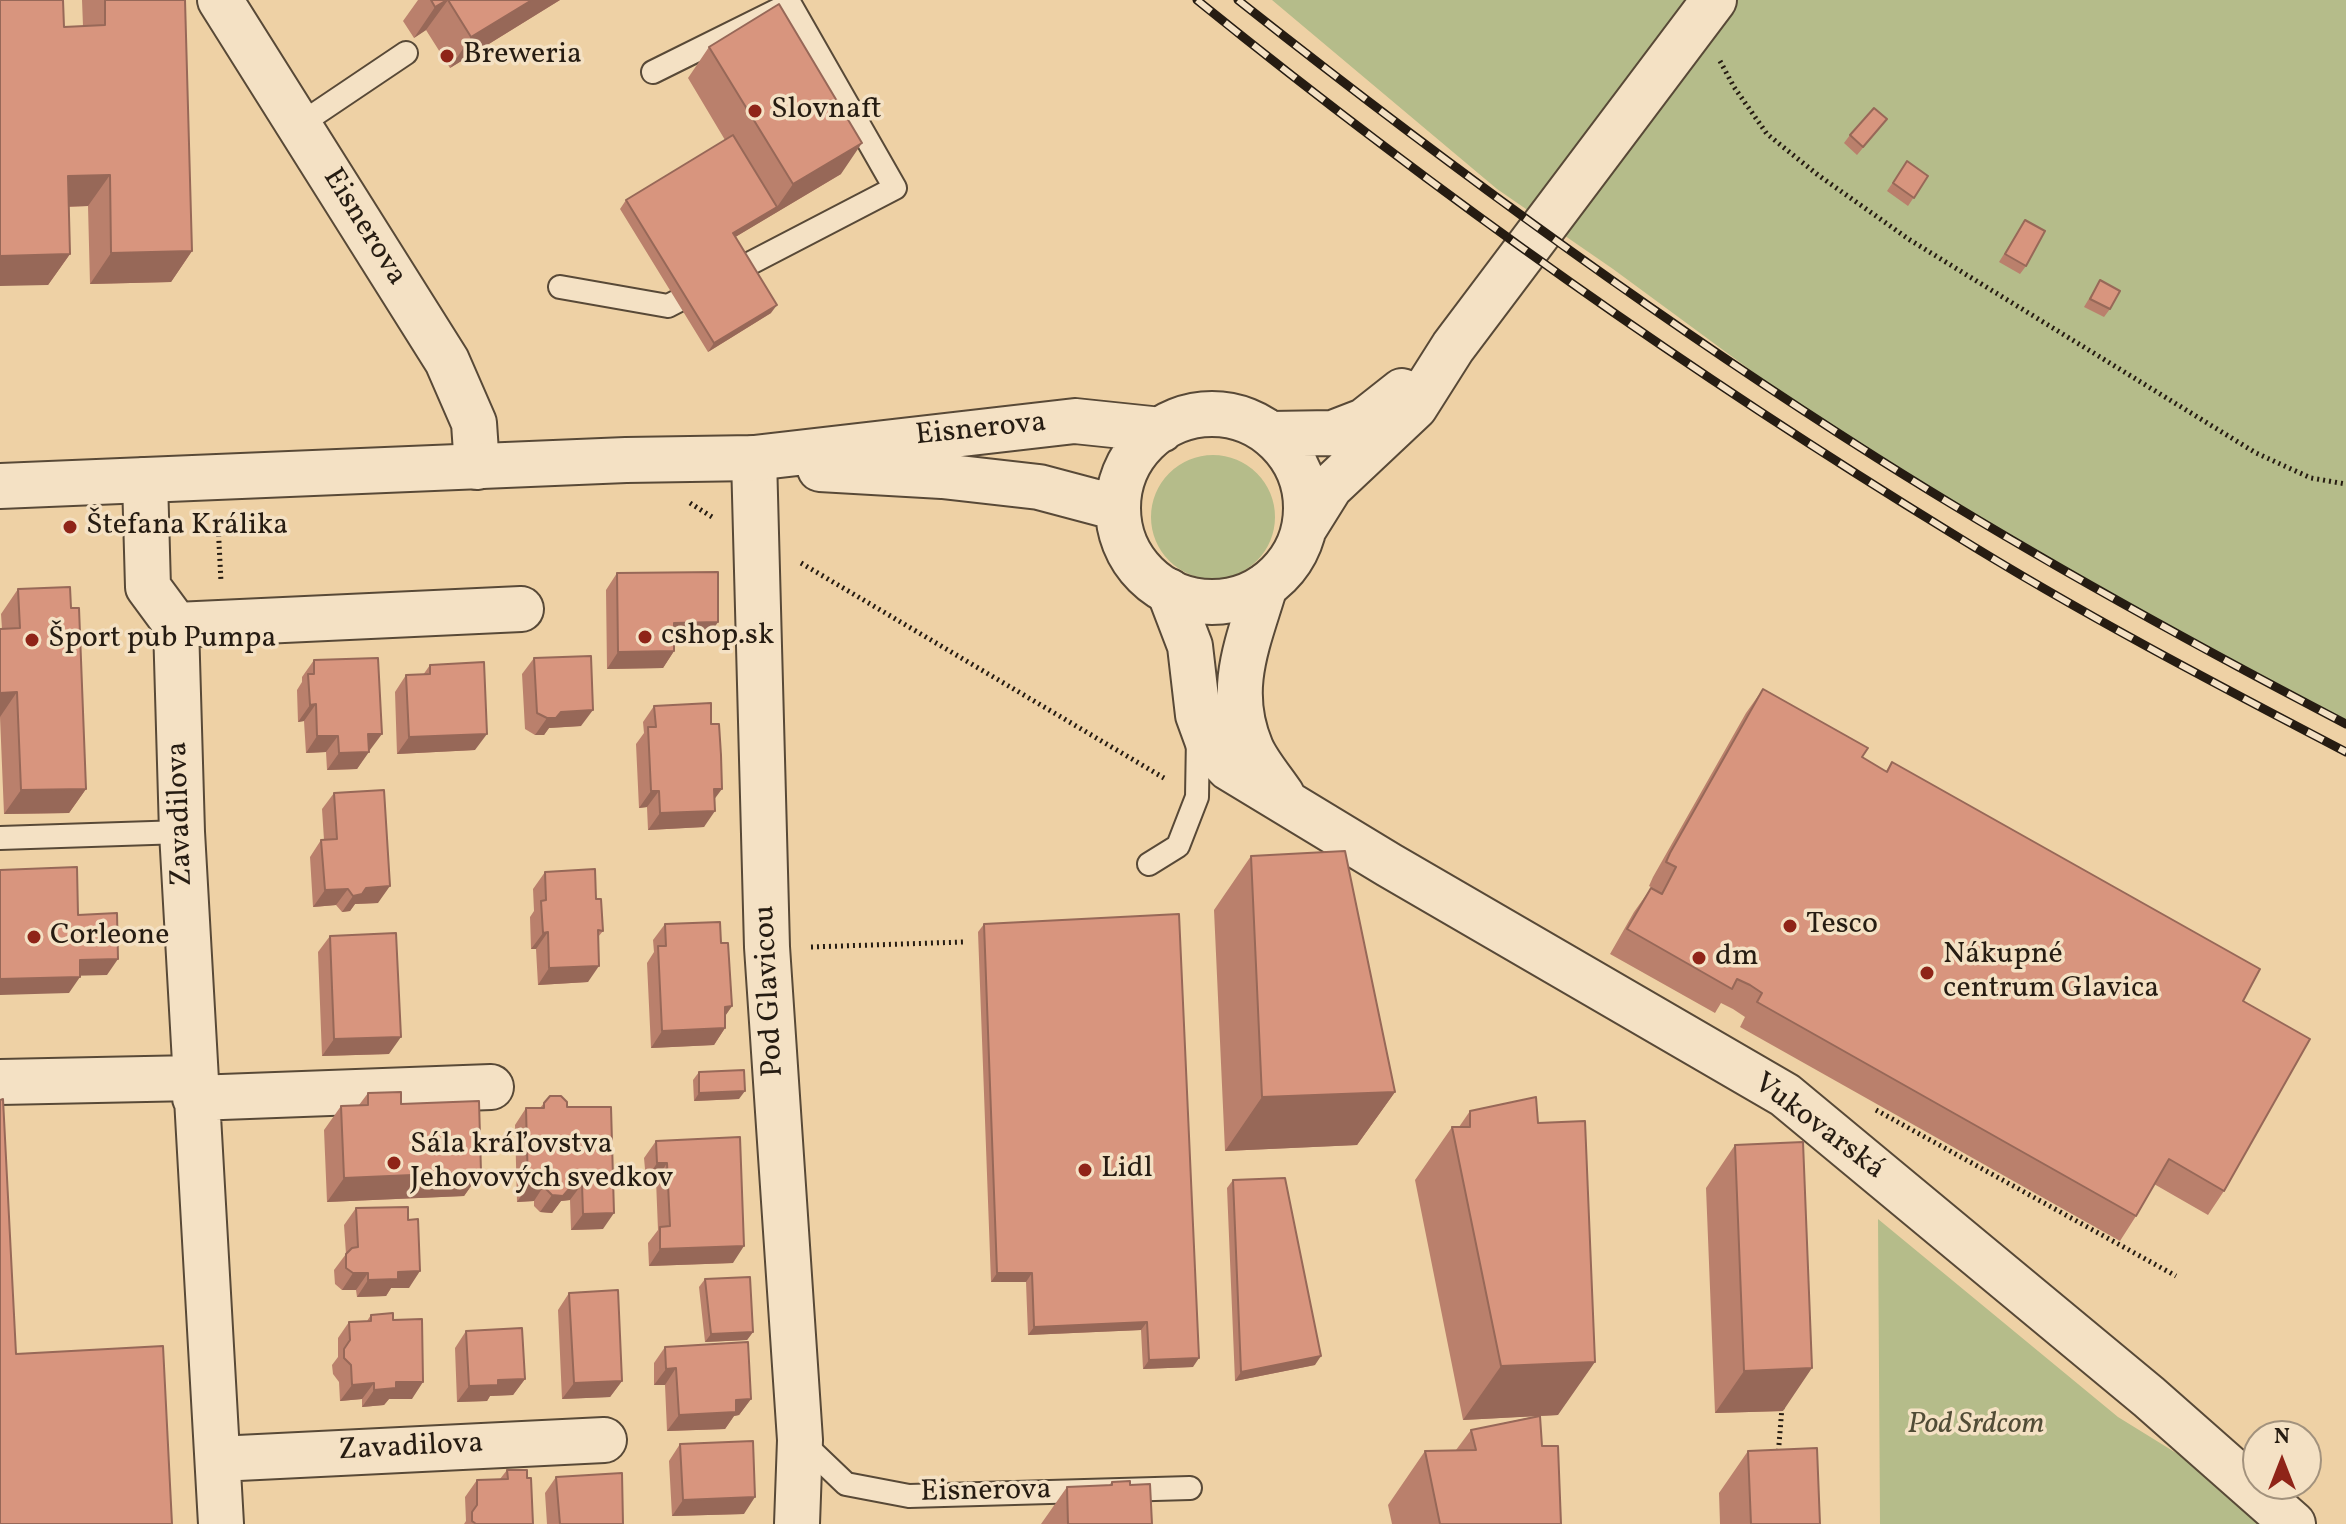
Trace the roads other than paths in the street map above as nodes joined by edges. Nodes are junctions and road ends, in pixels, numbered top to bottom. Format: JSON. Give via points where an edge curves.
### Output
{"nodes":[{"id":1,"x":229,"y":3,"type":"edge"},
{"id":2,"x":1715,"y":4,"type":"edge"},
{"id":3,"x":406,"y":53,"type":"dead end"},
{"id":4,"x":653,"y":72,"type":"dead end"},
{"id":5,"x":299,"y":125,"type":"junction"},
{"id":6,"x":560,"y":287,"type":"dead end"},
{"id":7,"x":1453,"y":347,"type":"junction"},
{"id":8,"x":1161,"y":430,"type":"junction"},
{"id":9,"x":1271,"y":434,"type":"junction"},
{"id":10,"x":754,"y":458,"type":"junction"},
{"id":11,"x":477,"y":467,"type":"junction"},
{"id":12,"x":145,"y":480,"type":"junction"},
{"id":13,"x":0,"y":486,"type":"edge"},
{"id":14,"x":1118,"y":508,"type":"junction"},
{"id":15,"x":1305,"y":527,"type":"junction"},
{"id":16,"x":1265,"y":586,"type":"junction"},
{"id":17,"x":1169,"y":591,"type":"junction"},
{"id":18,"x":521,"y":609,"type":"dead end"},
{"id":19,"x":176,"y":625,"type":"junction"},
{"id":20,"x":1198,"y":715,"type":"junction"},
{"id":21,"x":1290,"y":807,"type":"junction"},
{"id":22,"x":182,"y":832,"type":"junction"},
{"id":23,"x":0,"y":838,"type":"edge"},
{"id":24,"x":1149,"y":864,"type":"dead end"},
{"id":25,"x":0,"y":1082,"type":"edge"},
{"id":26,"x":491,"y":1087,"type":"dead end"},
{"id":27,"x":195,"y":1088,"type":"junction"},
{"id":28,"x":604,"y":1440,"type":"dead end"},
{"id":29,"x":800,"y":1440,"type":"junction"},
{"id":30,"x":218,"y":1459,"type":"junction"},
{"id":31,"x":1190,"y":1488,"type":"dead end"},
{"id":32,"x":221,"y":1524,"type":"edge"},
{"id":33,"x":797,"y":1524,"type":"edge"},
{"id":34,"x":2293,"y":1524,"type":"edge"}],
"edges":[{"from":1,"to":5,"type":"street","name":"Eisnerova"},
{"from":2,"to":7,"type":"street"},
{"from":3,"to":5,"type":"lane"},
{"from":4,"to":6,"type":"lane","via":[[790,4],[895,188],[668,306]]},
{"from":5,"to":11,"type":"street","name":"Eisnerova","via":[[447,361],[474,423]]},
{"from":7,"to":9,"type":"street","via":[[1364,421],[1333,433]]},
{"from":7,"to":15,"type":"street","via":[[1415,407],[1330,487]]},
{"from":8,"to":9,"type":"street","name":"Eisnerova","via":[[1210,414],[1237,418]]},
{"from":8,"to":10,"type":"street","name":"Eisnerova","via":[[1075,421]]},
{"from":8,"to":14,"type":"street","name":"Eisnerova","via":[[1129,464]]},
{"from":9,"to":15,"type":"street","name":"Eisnerova","via":[[1291,456],[1303,483]]},
{"from":10,"to":11,"type":"street","name":"Eisnerova"},
{"from":10,"to":14,"type":"street","name":"Eisnerova","via":[[837,471],[1039,487]]},
{"from":10,"to":29,"type":"street","name":"Pod Glavicou","via":[[767,947]]},
{"from":11,"to":12,"type":"street","name":"Eisnerova"},
{"from":12,"to":13,"type":"street","name":"Eisnerova"},
{"from":12,"to":19,"type":"street","via":[[148,587]]},
{"from":14,"to":17,"type":"street","name":"Eisnerova","via":[[1132,557]]},
{"from":15,"to":16,"type":"street","name":"Eisnerova","via":[[1294,554]]},
{"from":16,"to":17,"type":"street","name":"Eisnerova","via":[[1215,602]]},
{"from":16,"to":21,"type":"street","name":"Vukovarská","via":[[1239,670],[1240,705],[1251,749]]},
{"from":17,"to":20,"type":"street","name":"Vukovarská","via":[[1190,646]]},
{"from":18,"to":19,"type":"street"},
{"from":19,"to":22,"type":"street","name":"Zavadilova"},
{"from":20,"to":21,"type":"street","name":"Vukovarská","via":[[1210,748],[1229,768]]},
{"from":20,"to":24,"type":"lane","via":[[1197,797],[1178,846]]},
{"from":21,"to":34,"type":"street","name":"Vukovarská","via":[[1785,1095],[2149,1397]]},
{"from":22,"to":23,"type":"lane"},
{"from":22,"to":27,"type":"street","name":"Zavadilova"},
{"from":25,"to":27,"type":"street"},
{"from":26,"to":27,"type":"street"},
{"from":27,"to":30,"type":"street","name":"Zavadilova"},
{"from":28,"to":30,"type":"street","name":"Zavadilova"},
{"from":29,"to":31,"type":"lane","name":"Eisnerova","via":[[846,1484],[909,1496]]},
{"from":29,"to":33,"type":"street","name":"Pod Glavicou"},
{"from":30,"to":32,"type":"street","name":"Zavadilova"}]}
